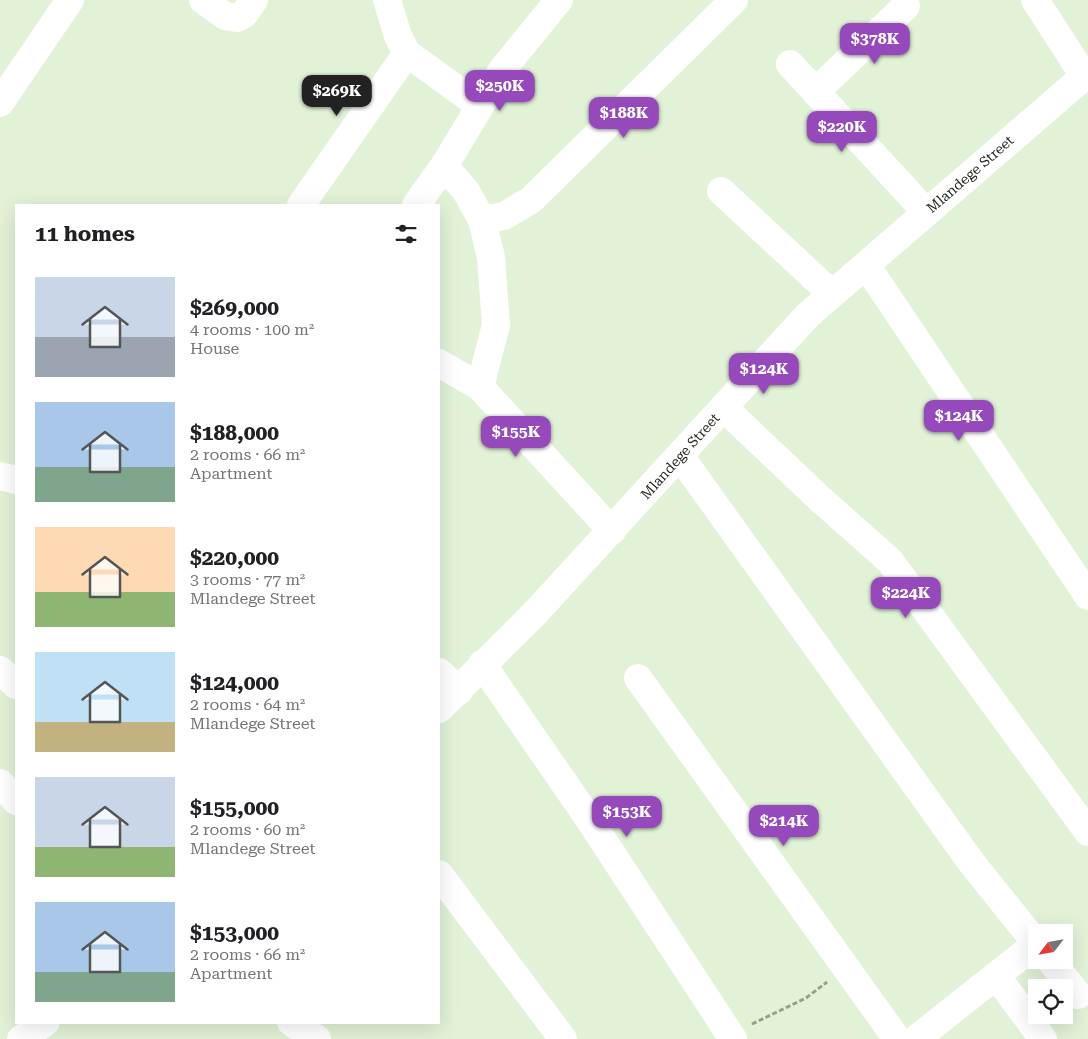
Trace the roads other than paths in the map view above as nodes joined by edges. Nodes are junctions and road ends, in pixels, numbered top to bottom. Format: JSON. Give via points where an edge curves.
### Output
{"nodes":[{"id":1,"x":70,"y":0,"type":"edge"},
{"id":2,"x":203,"y":0,"type":"edge"},
{"id":3,"x":254,"y":0,"type":"edge"},
{"id":4,"x":387,"y":0,"type":"edge"},
{"id":5,"x":558,"y":0,"type":"edge"},
{"id":6,"x":734,"y":0,"type":"edge"},
{"id":7,"x":1035,"y":0,"type":"edge"},
{"id":8,"x":906,"y":6,"type":"dead end"},
{"id":9,"x":407,"y":53,"type":"junction"},
{"id":10,"x":790,"y":64,"type":"dead end"},
{"id":11,"x":1086,"y":75,"type":"edge"},
{"id":12,"x":815,"y":92,"type":"junction"},
{"id":13,"x":0,"y":103,"type":"edge"},
{"id":14,"x":480,"y":106,"type":"junction"},
{"id":15,"x":444,"y":166,"type":"junction"},
{"id":16,"x":721,"y":191,"type":"dead end"},
{"id":17,"x":302,"y":204,"type":"edge"},
{"id":18,"x":417,"y":204,"type":"edge"},
{"id":19,"x":926,"y":212,"type":"junction"},
{"id":20,"x":482,"y":220,"type":"junction"},
{"id":21,"x":866,"y":265,"type":"junction"},
{"id":22,"x":832,"y":294,"type":"junction"},
{"id":23,"x":440,"y":364,"type":"edge"},
{"id":24,"x":480,"y":387,"type":"junction"},
{"id":25,"x":724,"y":408,"type":"junction"},
{"id":26,"x":680,"y":456,"type":"junction"},
{"id":27,"x":0,"y":476,"type":"edge"},
{"id":28,"x":15,"y":480,"type":"edge"},
{"id":29,"x":612,"y":531,"type":"junction"},
{"id":30,"x":1088,"y":596,"type":"edge"},
{"id":31,"x":482,"y":664,"type":"junction"},
{"id":32,"x":0,"y":670,"type":"edge"},
{"id":33,"x":440,"y":673,"type":"edge"},
{"id":34,"x":638,"y":678,"type":"dead end"},
{"id":35,"x":15,"y":684,"type":"edge"},
{"id":36,"x":459,"y":691,"type":"junction"},
{"id":37,"x":440,"y":708,"type":"edge"},
{"id":38,"x":0,"y":783,"type":"edge"},
{"id":39,"x":15,"y":800,"type":"edge"},
{"id":40,"x":1088,"y":832,"type":"edge"},
{"id":41,"x":440,"y":875,"type":"edge"},
{"id":42,"x":1028,"y":934,"type":"edge"},
{"id":43,"x":1028,"y":951,"type":"edge"},
{"id":44,"x":1057,"y":969,"type":"edge"},
{"id":45,"x":996,"y":977,"type":"junction"},
{"id":46,"x":1078,"y":995,"type":"dead end"},
{"id":47,"x":43,"y":1024,"type":"edge"},
{"id":48,"x":294,"y":1024,"type":"edge"},
{"id":49,"x":732,"y":1037,"type":"edge"},
{"id":50,"x":22,"y":1039,"type":"edge"},
{"id":51,"x":317,"y":1039,"type":"edge"},
{"id":52,"x":563,"y":1039,"type":"edge"},
{"id":53,"x":898,"y":1039,"type":"edge"},
{"id":54,"x":916,"y":1039,"type":"edge"},
{"id":55,"x":1043,"y":1039,"type":"edge"}],
"edges":[{"from":1,"to":13,"type":"street"},
{"from":2,"to":3,"type":"street","via":[[231,18],[244,14]]},
{"from":4,"to":9,"type":"street"},
{"from":5,"to":14,"type":"street","via":[[502,70]]},
{"from":6,"to":20,"type":"street","via":[[531,200],[504,216]]},
{"from":7,"to":11,"type":"street"},
{"from":8,"to":12,"type":"street"},
{"from":9,"to":14,"type":"street"},
{"from":9,"to":17,"type":"street"},
{"from":10,"to":12,"type":"street"},
{"from":11,"to":19,"type":"street","name":"Mlandege Street"},
{"from":12,"to":19,"type":"street"},
{"from":14,"to":15,"type":"street"},
{"from":15,"to":18,"type":"street"},
{"from":15,"to":20,"type":"street","via":[[466,191]]},
{"from":16,"to":22,"type":"street"},
{"from":19,"to":21,"type":"street","name":"Mlandege Street"},
{"from":20,"to":24,"type":"street","via":[[491,257],[496,325]]},
{"from":21,"to":22,"type":"street","name":"Mlandege Street"},
{"from":21,"to":30,"type":"street"},
{"from":22,"to":25,"type":"street","name":"Mlandege Street","via":[[808,315]]},
{"from":23,"to":24,"type":"street"},
{"from":24,"to":29,"type":"street"},
{"from":25,"to":26,"type":"street","name":"Mlandege Street"},
{"from":25,"to":40,"type":"street","via":[[890,561]]},
{"from":26,"to":29,"type":"street","name":"Mlandege Street"},
{"from":26,"to":42,"type":"street","via":[[971,862]]},
{"from":27,"to":28,"type":"street"},
{"from":29,"to":31,"type":"street","name":"Mlandege Street"},
{"from":31,"to":36,"type":"street","name":"Mlandege Street"},
{"from":31,"to":49,"type":"street","via":[[589,819]]},
{"from":32,"to":35,"type":"street"},
{"from":33,"to":36,"type":"street"},
{"from":34,"to":53,"type":"street"},
{"from":36,"to":37,"type":"street","name":"Mlandege Street"},
{"from":38,"to":39,"type":"street"},
{"from":41,"to":52,"type":"street"},
{"from":43,"to":45,"type":"street"},
{"from":44,"to":46,"type":"street"},
{"from":45,"to":54,"type":"street"},
{"from":45,"to":55,"type":"street"},
{"from":47,"to":50,"type":"street"},
{"from":48,"to":51,"type":"street"}]}
